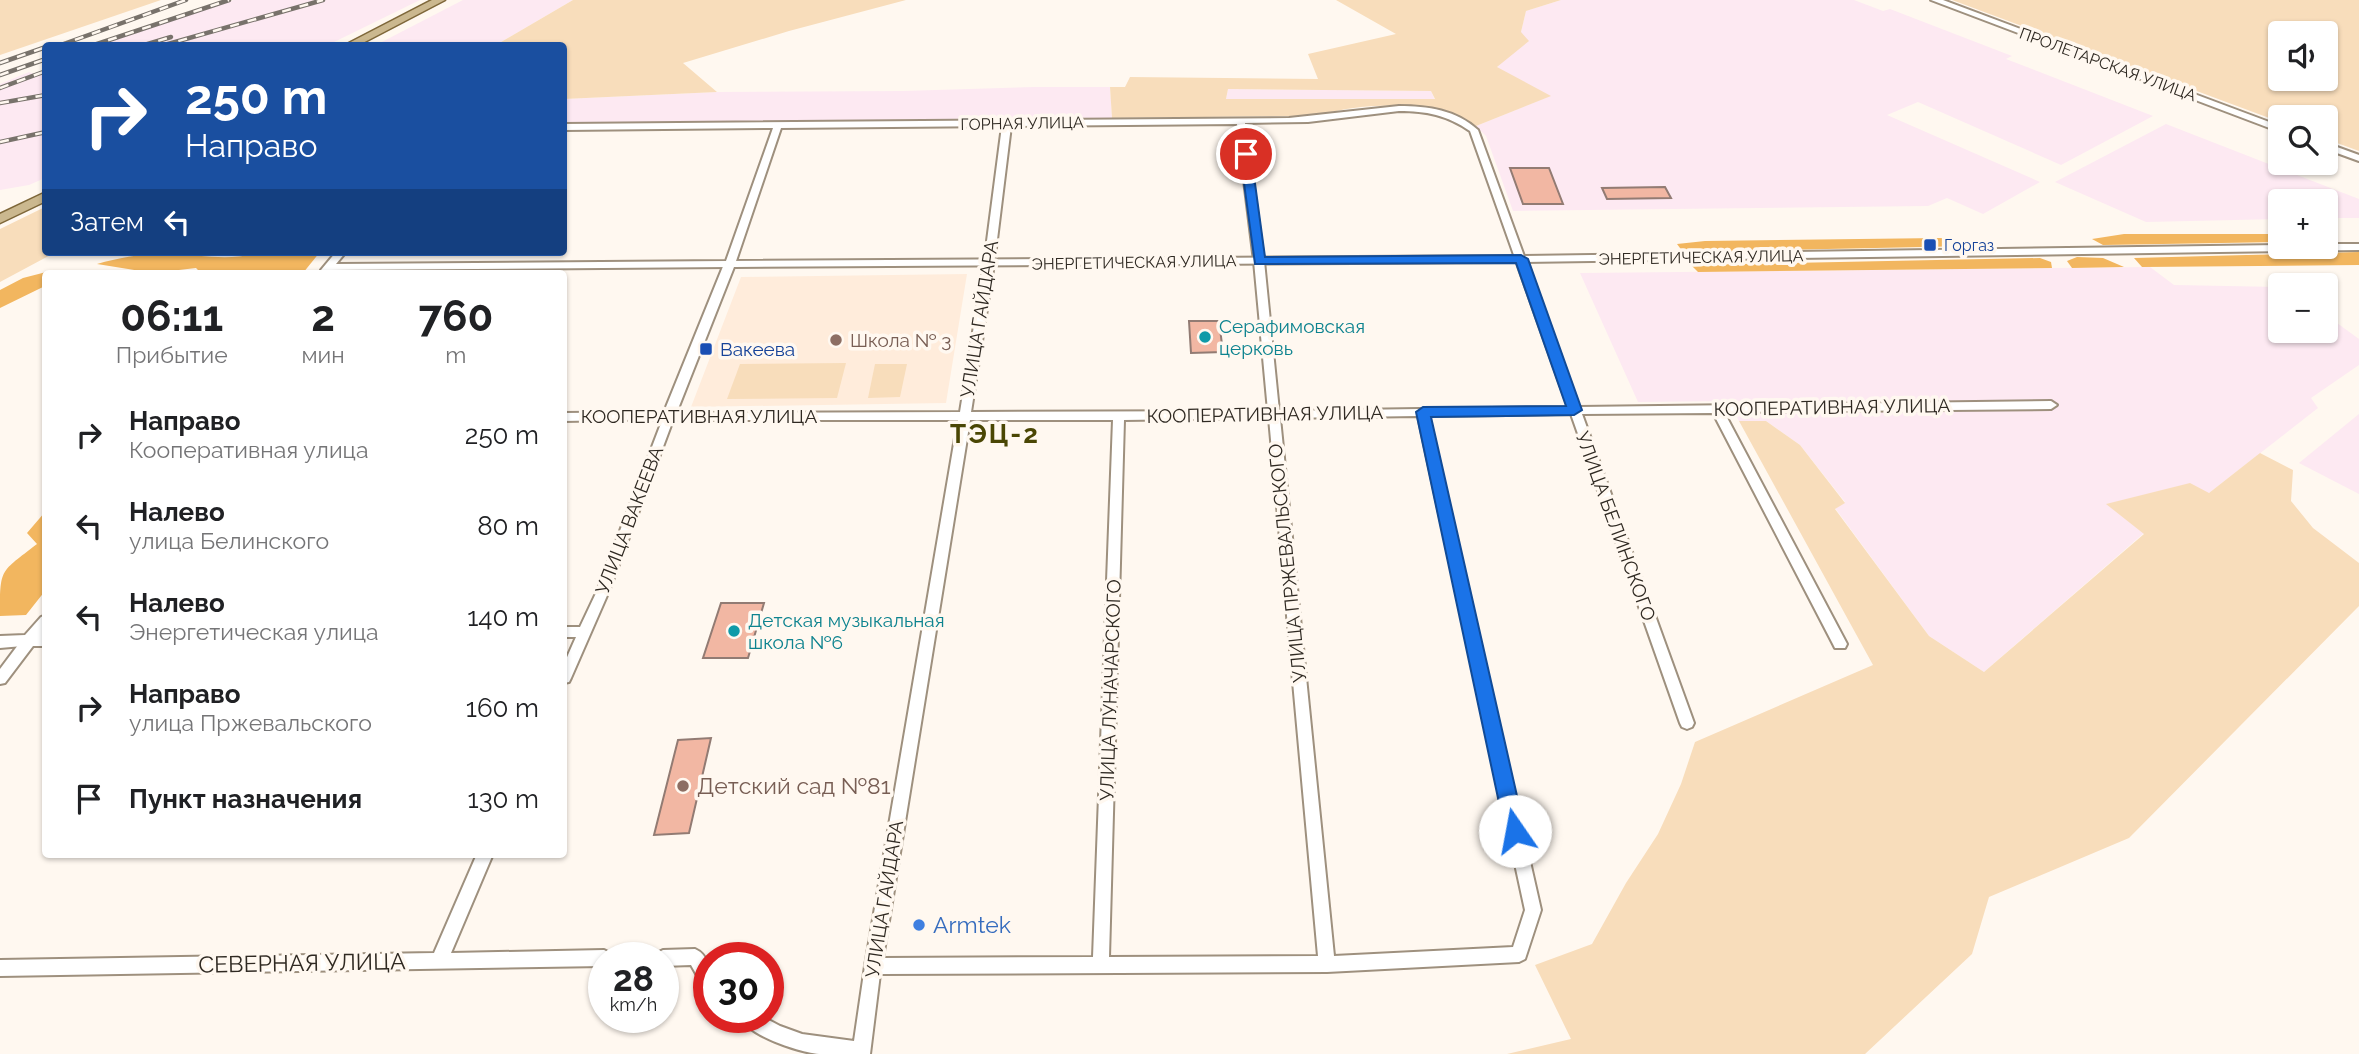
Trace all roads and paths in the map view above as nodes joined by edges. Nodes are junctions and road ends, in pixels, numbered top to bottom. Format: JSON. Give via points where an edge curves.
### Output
{"nodes":[{"id":1,"x":440,"y":0,"type":"edge"},
{"id":2,"x":1935,"y":0,"type":"edge"},
{"id":3,"x":356,"y":42,"type":"edge"},
{"id":4,"x":1241,"y":121,"type":"junction"},
{"id":5,"x":1007,"y":122,"type":"junction"},
{"id":6,"x":778,"y":124,"type":"junction"},
{"id":7,"x":2268,"y":125,"type":"edge"},
{"id":8,"x":567,"y":127,"type":"edge"},
{"id":9,"x":1474,"y":130,"type":"joint"},
{"id":10,"x":2338,"y":150,"type":"edge"},
{"id":11,"x":2359,"y":158,"type":"edge"},
{"id":12,"x":42,"y":198,"type":"edge"},
{"id":13,"x":0,"y":219,"type":"edge"},
{"id":14,"x":2359,"y":247,"type":"edge"},
{"id":15,"x":338,"y":256,"type":"edge"},
{"id":16,"x":1521,"y":259,"type":"junction"},
{"id":17,"x":1259,"y":261,"type":"junction"},
{"id":18,"x":730,"y":264,"type":"junction"},
{"id":19,"x":989,"y":264,"type":"junction"},
{"id":20,"x":326,"y":270,"type":"edge"},
{"id":21,"x":2052,"y":405,"type":"dead end"},
{"id":22,"x":1717,"y":409,"type":"junction"},
{"id":23,"x":1574,"y":410,"type":"junction"},
{"id":24,"x":1423,"y":412,"type":"junction"},
{"id":25,"x":965,"y":414,"type":"junction"},
{"id":26,"x":1272,"y":414,"type":"junction"},
{"id":27,"x":669,"y":416,"type":"junction"},
{"id":28,"x":1119,"y":416,"type":"junction"},
{"id":29,"x":567,"y":417,"type":"edge"},
{"id":30,"x":567,"y":632,"type":"edge"},
{"id":31,"x":584,"y":632,"type":"junction"},
{"id":32,"x":37,"y":641,"type":"edge"},
{"id":33,"x":0,"y":642,"type":"edge"},
{"id":34,"x":1840,"y":644,"type":"dead end"},
{"id":35,"x":567,"y":671,"type":"edge"},
{"id":36,"x":0,"y":678,"type":"edge"},
{"id":37,"x":1687,"y":723,"type":"dead end"},
{"id":38,"x":483,"y":858,"type":"edge"},
{"id":39,"x":588,"y":958,"type":"edge"},
{"id":40,"x":439,"y":961,"type":"junction"},
{"id":41,"x":1327,"y":964,"type":"junction"},
{"id":42,"x":1101,"y":965,"type":"junction"},
{"id":43,"x":873,"y":966,"type":"junction"},
{"id":44,"x":0,"y":968,"type":"edge"},
{"id":45,"x":777,"y":1033,"type":"edge"},
{"id":46,"x":861,"y":1052,"type":"edge"}],
"edges":[{"from":1,"to":3,"type":"main road"},
{"from":2,"to":7,"type":"street","name":"ПРОЛЕТАРСКАЯ УЛИЦА"},
{"from":4,"to":5,"type":"street","name":"ГОРНАЯ УЛИЦА"},
{"from":4,"to":9,"type":"street","name":"ГОРНАЯ УЛИЦА","via":[[1418,110],[1443,114]]},
{"from":4,"to":17,"type":"street","name":"УЛИЦА ПРЖЕВАЛЬСКОГО"},
{"from":5,"to":6,"type":"street","name":"ГОРНАЯ УЛИЦА"},
{"from":5,"to":19,"type":"street","name":"УЛИЦА ГАЙДАРА"},
{"from":6,"to":8,"type":"street","name":"ГОРНАЯ УЛИЦА"},
{"from":6,"to":18,"type":"street","name":"УЛИЦА ВАКЕЕВА"},
{"from":9,"to":16,"type":"street","name":"УЛИЦА БЕЛИНСКОГО"},
{"from":10,"to":11,"type":"street"},
{"from":12,"to":13,"type":"main road"},
{"from":14,"to":16,"type":"street","name":"ЭНЕРГЕТИЧЕСКАЯ УЛИЦА"},
{"from":15,"to":20,"type":"street"},
{"from":16,"to":17,"type":"street","name":"ЭНЕРГЕТИЧЕСКАЯ УЛИЦА"},
{"from":16,"to":23,"type":"street","name":"УЛИЦА БЕЛИНСКОГО"},
{"from":17,"to":19,"type":"street","name":"ЭНЕРГЕТИЧЕСКАЯ УЛИЦА"},
{"from":17,"to":26,"type":"street","name":"УЛИЦА ПРЖЕВАЛЬСКОГО"},
{"from":18,"to":19,"type":"street","name":"ЭНЕРГЕТИЧЕСКАЯ УЛИЦА"},
{"from":18,"to":20,"type":"street","name":"ЭНЕРГЕТИЧЕСКАЯ УЛИЦА"},
{"from":18,"to":27,"type":"street","name":"УЛИЦА ВАКЕЕВА"},
{"from":19,"to":25,"type":"street","name":"УЛИЦА ГАЙДАРА"},
{"from":21,"to":22,"type":"street","name":"КООПЕРАТИВНАЯ УЛИЦА"},
{"from":22,"to":23,"type":"street","name":"КООПЕРАТИВНАЯ УЛИЦА"},
{"from":22,"to":34,"type":"street"},
{"from":23,"to":24,"type":"street","name":"КООПЕРАТИВНАЯ УЛИЦА"},
{"from":23,"to":37,"type":"street","name":"УЛИЦА БЕЛИНСКОГО"},
{"from":24,"to":26,"type":"street","name":"КООПЕРАТИВНАЯ УЛИЦА"},
{"from":24,"to":41,"type":"street","via":[[1533,910],[1519,954]]},
{"from":25,"to":27,"type":"street","name":"КООПЕРАТИВНАЯ УЛИЦА"},
{"from":25,"to":28,"type":"street","name":"КООПЕРАТИВНАЯ УЛИЦА"},
{"from":25,"to":43,"type":"street","name":"УЛИЦА ГАЙДАРА"},
{"from":26,"to":28,"type":"street","name":"КООПЕРАТИВНАЯ УЛИЦА"},
{"from":26,"to":41,"type":"street","name":"УЛИЦА ПРЖЕВАЛЬСКОГО"},
{"from":27,"to":29,"type":"street","name":"КООПЕРАТИВНАЯ УЛИЦА"},
{"from":27,"to":31,"type":"street","name":"УЛИЦА ВАКЕЕВА"},
{"from":28,"to":42,"type":"street","name":"УЛИЦА ЛУНАЧАРСКОГО"},
{"from":30,"to":31,"type":"street"},
{"from":31,"to":35,"type":"street","name":"УЛИЦА ВАКЕЕВА"},
{"from":32,"to":33,"type":"street"},
{"from":32,"to":36,"type":"street"},
{"from":38,"to":40,"type":"street"},
{"from":39,"to":40,"type":"street","name":"СЕВЕРНАЯ УЛИЦА"},
{"from":40,"to":44,"type":"street","name":"СЕВЕРНАЯ УЛИЦА"},
{"from":41,"to":42,"type":"street"},
{"from":42,"to":43,"type":"street"},
{"from":43,"to":46,"type":"street","name":"УЛИЦА ГАЙДАРА"},
{"from":45,"to":46,"type":"street","via":[[826,1048]]}]}
